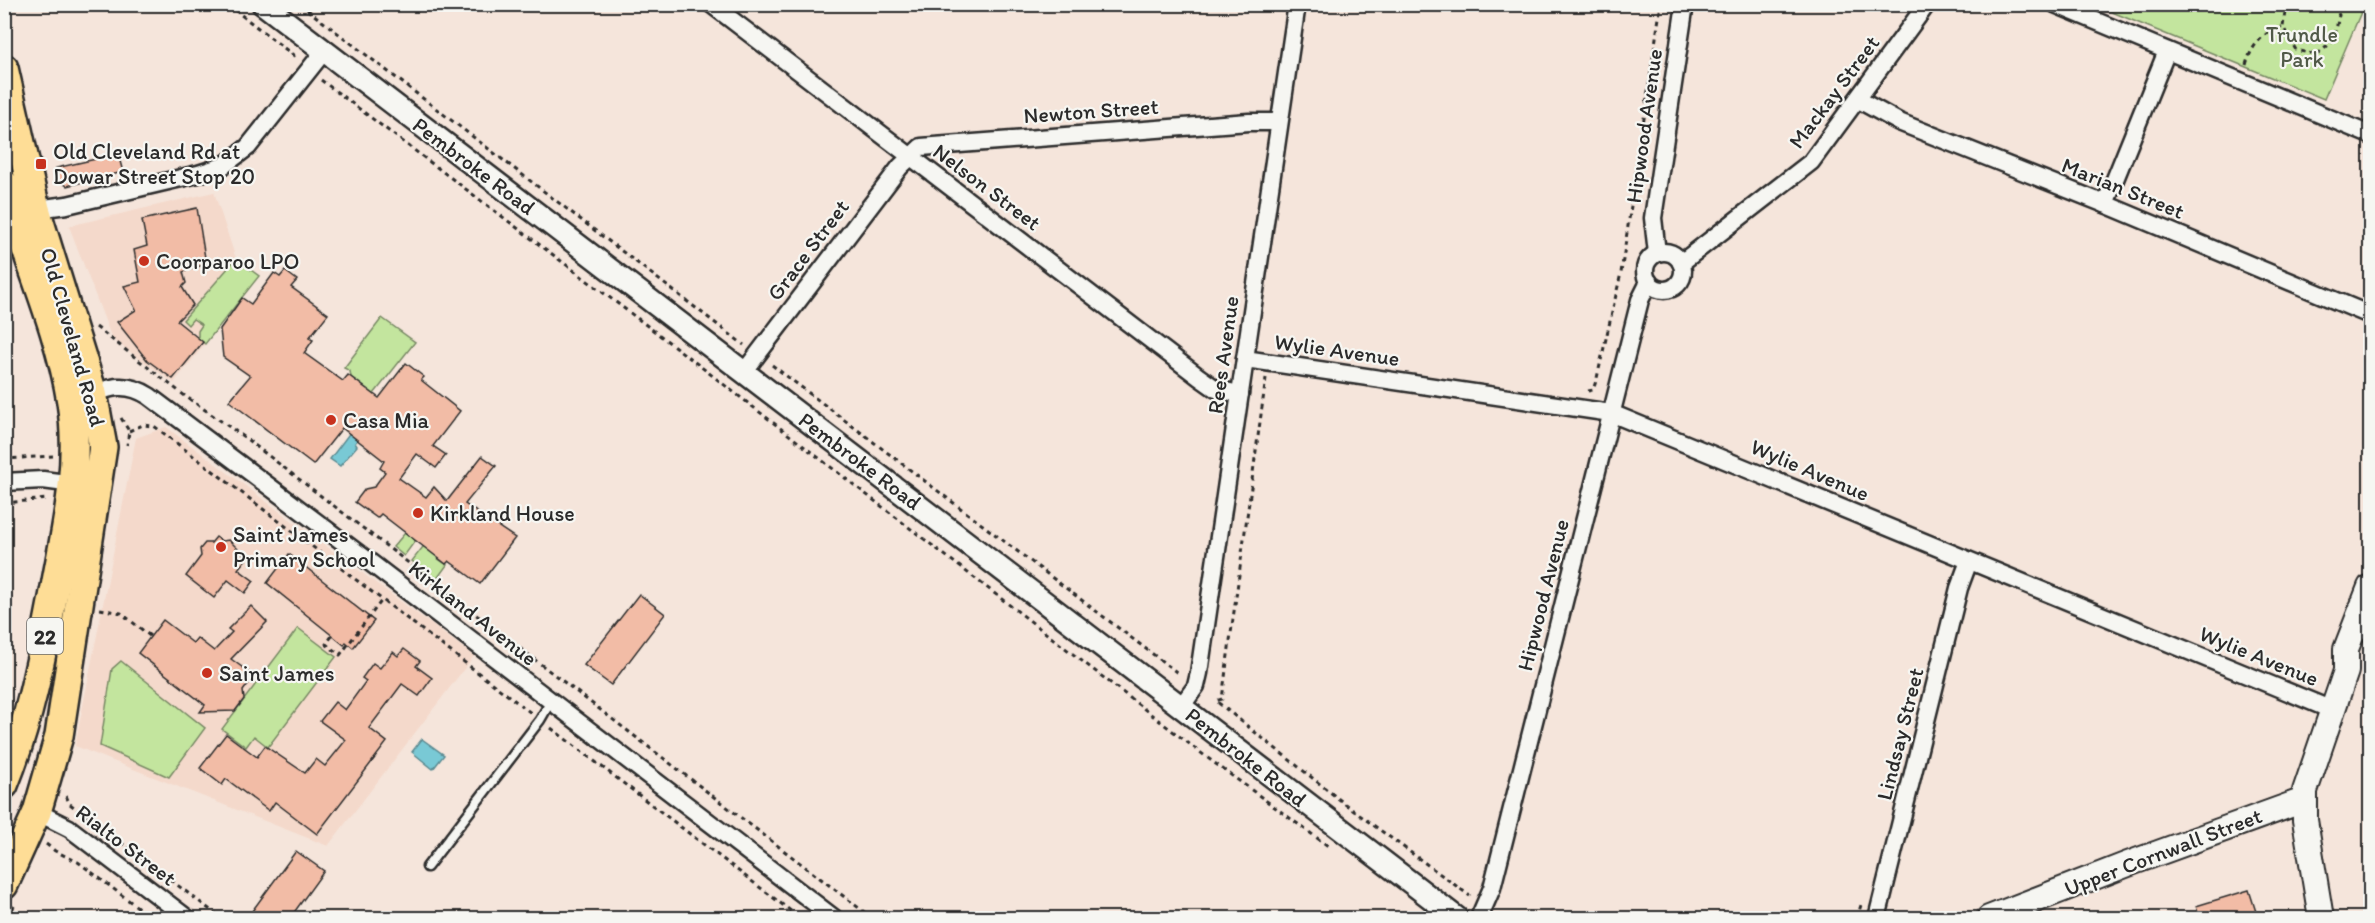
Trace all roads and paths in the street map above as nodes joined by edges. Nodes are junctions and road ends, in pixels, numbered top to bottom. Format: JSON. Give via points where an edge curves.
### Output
{"nodes":[{"id":1,"x":226,"y":4,"type":"edge"},
{"id":2,"x":263,"y":4,"type":"edge"},
{"id":3,"x":300,"y":4,"type":"edge"},
{"id":4,"x":711,"y":4,"type":"edge"},
{"id":5,"x":1297,"y":4,"type":"edge"},
{"id":6,"x":1661,"y":4,"type":"edge"},
{"id":7,"x":1685,"y":4,"type":"edge"},
{"id":8,"x":1928,"y":4,"type":"edge"},
{"id":9,"x":2055,"y":4,"type":"edge"},
{"id":10,"x":2286,"y":4,"type":"edge"},
{"id":11,"x":2333,"y":4,"type":"edge"},
{"id":12,"x":2283,"y":27,"type":"junction"},
{"id":13,"x":324,"y":51,"type":"junction"},
{"id":14,"x":2167,"y":51,"type":"junction"},
{"id":15,"x":301,"y":62,"type":"dead end"},
{"id":16,"x":4,"y":68,"type":"edge"},
{"id":17,"x":2241,"y":81,"type":"junction"},
{"id":18,"x":314,"y":88,"type":"dead end"},
{"id":19,"x":1859,"y":100,"type":"junction"},
{"id":20,"x":1279,"y":122,"type":"junction"},
{"id":21,"x":2370,"y":135,"type":"edge"},
{"id":22,"x":909,"y":156,"type":"junction"},
{"id":23,"x":14,"y":203,"type":"edge"},
{"id":24,"x":2104,"y":204,"type":"junction"},
{"id":25,"x":1657,"y":253,"type":"junction"},
{"id":26,"x":1681,"y":263,"type":"junction"},
{"id":27,"x":1649,"y":282,"type":"junction"},
{"id":28,"x":2370,"y":315,"type":"edge"},
{"id":29,"x":89,"y":323,"type":"dead end"},
{"id":30,"x":748,"y":348,"type":"dead end"},
{"id":31,"x":1245,"y":359,"type":"junction"},
{"id":32,"x":768,"y":362,"type":"dead end"},
{"id":33,"x":744,"y":372,"type":"junction"},
{"id":34,"x":1267,"y":375,"type":"dead end"},
{"id":35,"x":1580,"y":393,"type":"dead end"},
{"id":36,"x":1240,"y":394,"type":"junction"},
{"id":37,"x":82,"y":397,"type":"junction"},
{"id":38,"x":1611,"y":413,"type":"junction"},
{"id":39,"x":129,"y":430,"type":"dead end"},
{"id":40,"x":54,"y":456,"type":"dead end"},
{"id":41,"x":4,"y":459,"type":"edge"},
{"id":42,"x":4,"y":482,"type":"edge"},
{"id":43,"x":73,"y":484,"type":"junction"},
{"id":44,"x":48,"y":499,"type":"dead end"},
{"id":45,"x":4,"y":503,"type":"edge"},
{"id":46,"x":1969,"y":561,"type":"junction"},
{"id":47,"x":2370,"y":587,"type":"edge"},
{"id":48,"x":382,"y":600,"type":"junction"},
{"id":49,"x":98,"y":609,"type":"dead end"},
{"id":50,"x":2370,"y":629,"type":"edge"},
{"id":51,"x":150,"y":636,"type":"dead end"},
{"id":52,"x":332,"y":636,"type":"dead end"},
{"id":53,"x":2346,"y":671,"type":"junction"},
{"id":54,"x":1179,"y":674,"type":"dead end"},
{"id":55,"x":551,"y":701,"type":"junction"},
{"id":56,"x":1181,"y":707,"type":"junction"},
{"id":57,"x":2332,"y":710,"type":"junction"},
{"id":58,"x":540,"y":720,"type":"junction"},
{"id":59,"x":4,"y":785,"type":"edge"},
{"id":60,"x":63,"y":788,"type":"dead end"},
{"id":61,"x":2304,"y":800,"type":"junction"},
{"id":62,"x":37,"y":812,"type":"junction"},
{"id":63,"x":1329,"y":847,"type":"dead end"},
{"id":64,"x":45,"y":851,"type":"dead end"},
{"id":65,"x":427,"y":867,"type":"dead end"},
{"id":66,"x":12,"y":891,"type":"edge"},
{"id":67,"x":1470,"y":896,"type":"dead end"},
{"id":68,"x":1997,"y":917,"type":"edge"},
{"id":69,"x":8,"y":918,"type":"edge"},
{"id":70,"x":152,"y":918,"type":"edge"},
{"id":71,"x":187,"y":918,"type":"edge"},
{"id":72,"x":221,"y":918,"type":"edge"},
{"id":73,"x":800,"y":918,"type":"edge"},
{"id":74,"x":834,"y":918,"type":"edge"},
{"id":75,"x":872,"y":918,"type":"edge"},
{"id":76,"x":1457,"y":918,"type":"edge"},
{"id":77,"x":1479,"y":918,"type":"edge"},
{"id":78,"x":1877,"y":918,"type":"edge"},
{"id":79,"x":2321,"y":918,"type":"edge"}],
"edges":[{"from":1,"to":15,"type":"path"},
{"from":2,"to":13,"type":"street","name":"Pembroke Road"},
{"from":3,"to":30,"type":"path"},
{"from":4,"to":22,"type":"street","name":"Nelson Street"},
{"from":5,"to":20,"type":"street","name":"Rees Avenue"},
{"from":6,"to":35,"type":"path","via":[[1621,273],[1593,390]]},
{"from":7,"to":25,"type":"street","name":"Hipwood Avenue","via":[[1653,218]]},
{"from":8,"to":19,"type":"street","name":"Mackay Street"},
{"from":9,"to":14,"type":"street"},
{"from":10,"to":12,"type":"path"},
{"from":11,"to":12,"type":"path","via":[[2339,15],[2334,40],[2317,55],[2296,50]]},
{"from":12,"to":17,"type":"path","via":[[2269,30],[2250,50]]},
{"from":13,"to":23,"type":"street","via":[[248,147],[223,166],[67,205]]},
{"from":13,"to":33,"type":"street","name":"Pembroke Road"},
{"from":14,"to":17,"type":"street"},
{"from":14,"to":24,"type":"street"},
{"from":16,"to":23,"type":"highway","name":"Old Cleveland Road","number":"22"},
{"from":17,"to":21,"type":"street"},
{"from":18,"to":63,"type":"path","via":[[320,80],[440,169]]},
{"from":19,"to":24,"type":"street","name":"Marian Street","via":[[1899,122]]},
{"from":19,"to":26,"type":"street","name":"Mackay Street","via":[[1811,162]]},
{"from":20,"to":22,"type":"street","name":"Newton Street","via":[[929,145]]},
{"from":20,"to":31,"type":"street","name":"Rees Avenue"},
{"from":22,"to":33,"type":"street","name":"Grace Street"},
{"from":22,"to":36,"type":"street","name":"Nelson Street","via":[[1199,377],[1216,389]]},
{"from":23,"to":37,"type":"highway","name":"Old Cleveland Road","number":"22","via":[[61,360]]},
{"from":24,"to":28,"type":"street","name":"Marian Street"},
{"from":25,"to":26,"type":"street","via":[[1674,255]]},
{"from":25,"to":27,"type":"street","via":[[1646,266]]},
{"from":26,"to":27,"type":"street","via":[[1682,275],[1676,285],[1659,289]]},
{"from":27,"to":38,"type":"street","name":"Hipwood Avenue","via":[[1640,300]]},
{"from":29,"to":75,"type":"path","via":[[244,436]]},
{"from":31,"to":36,"type":"street","name":"Rees Avenue"},
{"from":31,"to":38,"type":"street","name":"Wylie Avenue"},
{"from":32,"to":54,"type":"path"},
{"from":33,"to":56,"type":"street","name":"Pembroke Road"},
{"from":34,"to":67,"type":"path","via":[[1222,699],[1215,701]]},
{"from":36,"to":56,"type":"street","name":"Rees Avenue","via":[[1199,673],[1196,686]]},
{"from":37,"to":43,"type":"highway","name":"Old Cleveland Road","number":"22","via":[[75,434]]},
{"from":37,"to":55,"type":"street","name":"Kirkland Avenue","via":[[127,385],[149,396]]},
{"from":37,"to":62,"type":"highway","name":"Old Cleveland Road","number":"22","via":[[104,447],[59,736]]},
{"from":38,"to":46,"type":"street","name":"Wylie Avenue"},
{"from":38,"to":77,"type":"street","name":"Hipwood Avenue","via":[[1492,888]]},
{"from":39,"to":48,"type":"path","via":[[154,426]]},
{"from":40,"to":41,"type":"path"},
{"from":42,"to":43,"type":"street","via":[[43,480]]},
{"from":43,"to":59,"type":"highway","name":"Old Cleveland Road","number":"22","via":[[30,712]]},
{"from":44,"to":45,"type":"path"},
{"from":46,"to":57,"type":"street","name":"Wylie Avenue"},
{"from":46,"to":78,"type":"street","name":"Lindsay Street"},
{"from":47,"to":53,"type":"main road","via":[[2346,649]]},
{"from":48,"to":52,"type":"path","via":[[340,655],[326,644]]},
{"from":48,"to":58,"type":"path"},
{"from":49,"to":51,"type":"path","via":[[121,613]]},
{"from":50,"to":53,"type":"main road","via":[[2360,654]]},
{"from":53,"to":57,"type":"main road"},
{"from":55,"to":58,"type":"lane"},
{"from":55,"to":74,"type":"street","name":"Kirkland Avenue"},
{"from":56,"to":76,"type":"street","name":"Pembroke Road"},
{"from":57,"to":61,"type":"main road"},
{"from":58,"to":65,"type":"lane"},
{"from":58,"to":73,"type":"path"},
{"from":60,"to":72,"type":"path","via":[[70,804]]},
{"from":61,"to":68,"type":"main road","name":"Upper Cornwall Street"},
{"from":61,"to":79,"type":"main road"},
{"from":62,"to":66,"type":"highway","name":"Old Cleveland Road","number":"22"},
{"from":62,"to":71,"type":"street","name":"Rialto Street","via":[[69,828]]},
{"from":64,"to":70,"type":"path","via":[[44,842],[78,862]]},
{"from":66,"to":69,"type":"path"}]}
